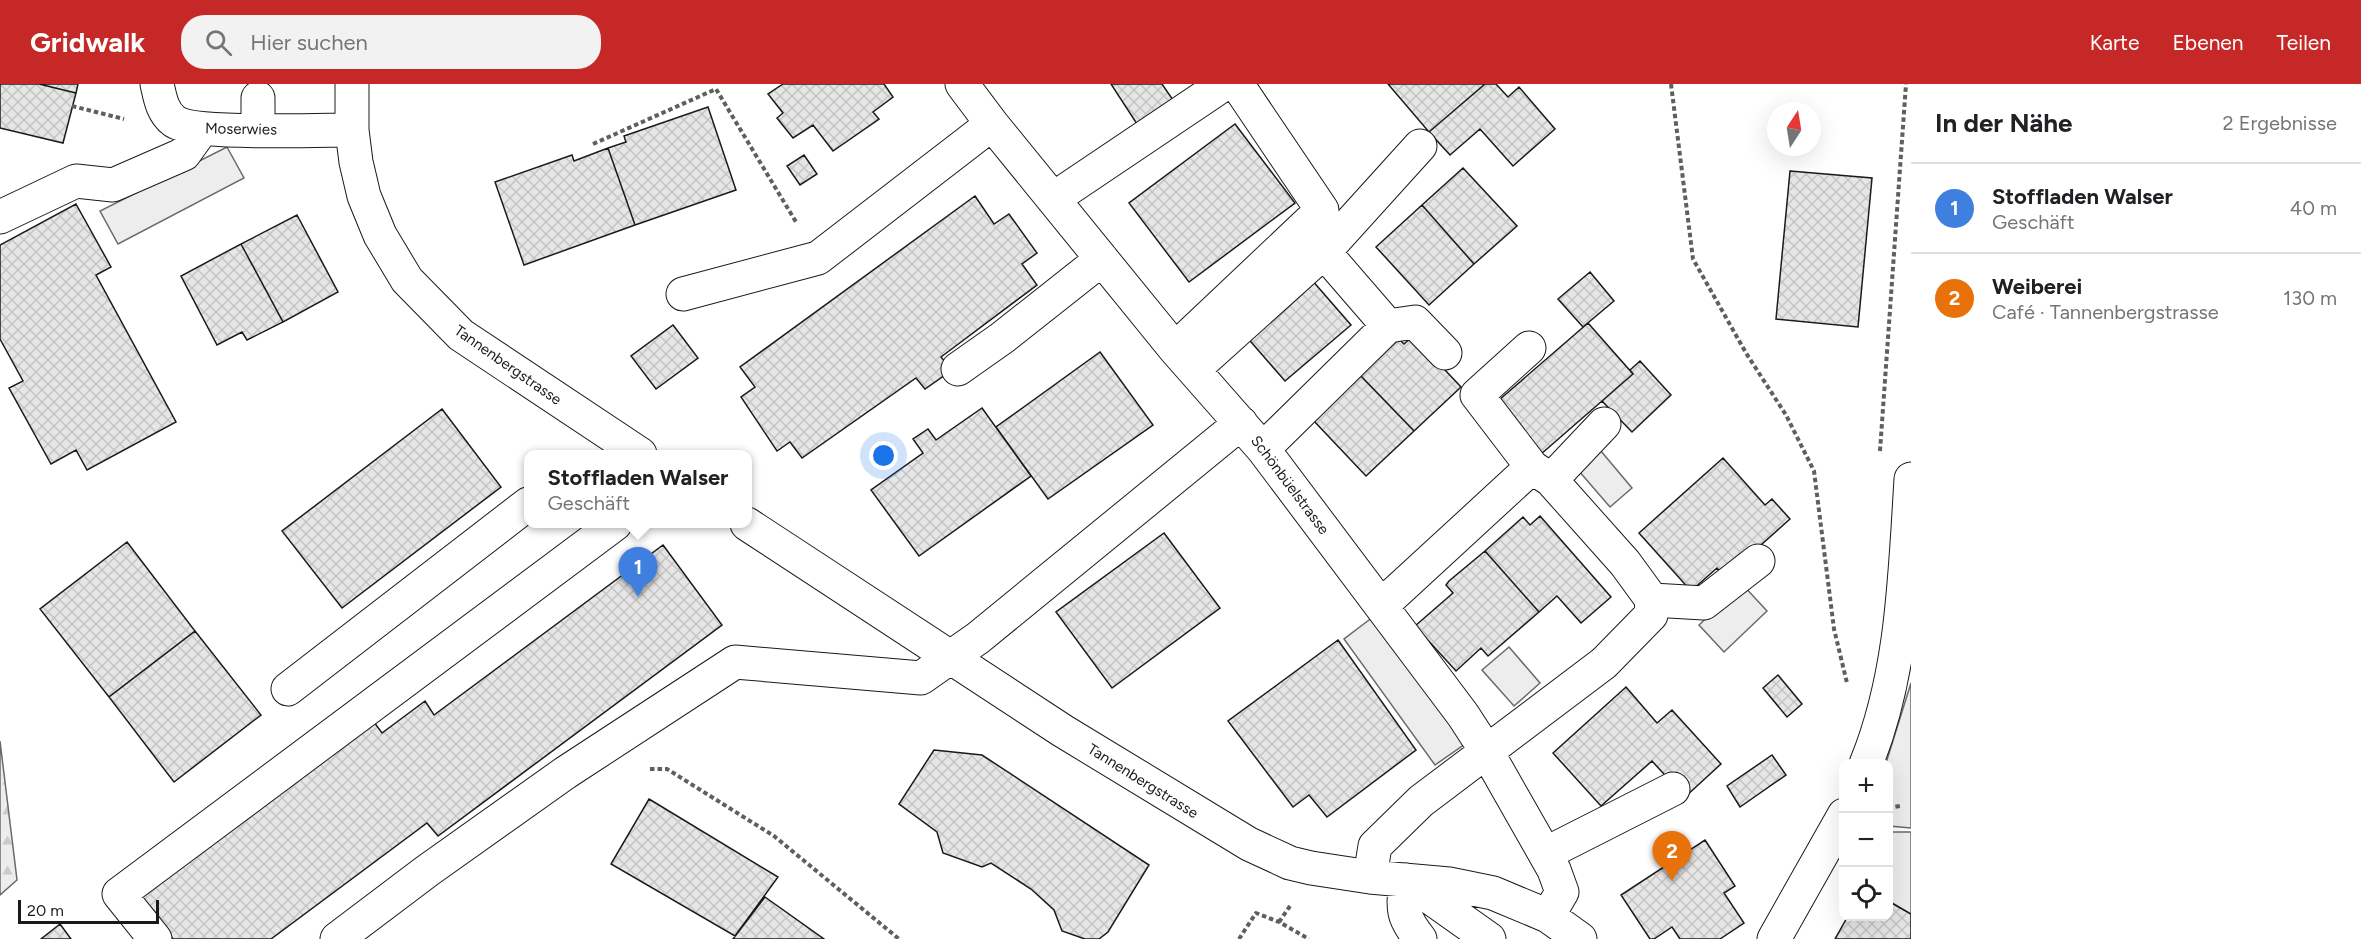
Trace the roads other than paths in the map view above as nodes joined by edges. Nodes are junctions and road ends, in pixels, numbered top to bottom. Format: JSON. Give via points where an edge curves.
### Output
{"nodes":[{"id":1,"x":157,"y":84,"type":"edge"},
{"id":2,"x":352,"y":84,"type":"edge"},
{"id":3,"x":962,"y":84,"type":"edge"},
{"id":4,"x":1224,"y":84,"type":"edge"},
{"id":5,"x":1238,"y":84,"type":"edge"},
{"id":6,"x":258,"y":98,"type":"dead end"},
{"id":7,"x":992,"y":124,"type":"junction"},
{"id":8,"x":202,"y":129,"type":"junction"},
{"id":9,"x":258,"y":129,"type":"junction"},
{"id":10,"x":352,"y":130,"type":"junction"},
{"id":11,"x":1420,"y":146,"type":"dead end"},
{"id":12,"x":1053,"y":199,"type":"junction"},
{"id":13,"x":0,"y":218,"type":"edge"},
{"id":14,"x":1324,"y":252,"type":"junction"},
{"id":15,"x":1102,"y":259,"type":"junction"},
{"id":16,"x":683,"y":294,"type":"dead end"},
{"id":17,"x":1388,"y":327,"type":"junction"},
{"id":18,"x":1529,"y":348,"type":"dead end"},
{"id":19,"x":1445,"y":353,"type":"dead end"},
{"id":20,"x":1185,"y":359,"type":"junction"},
{"id":21,"x":958,"y":369,"type":"dead end"},
{"id":22,"x":1241,"y":423,"type":"junction"},
{"id":23,"x":1604,"y":424,"type":"dead end"},
{"id":24,"x":599,"y":444,"type":"edge"},
{"id":25,"x":1263,"y":449,"type":"junction"},
{"id":26,"x":624,"y":450,"type":"edge"},
{"id":27,"x":1542,"y":473,"type":"junction"},
{"id":28,"x":1911,"y":479,"type":"edge"},
{"id":29,"x":524,"y":507,"type":"edge"},
{"id":30,"x":752,"y":527,"type":"edge"},
{"id":31,"x":610,"y":528,"type":"edge"},
{"id":32,"x":1758,"y":561,"type":"dead end"},
{"id":33,"x":1652,"y":600,"type":"junction"},
{"id":34,"x":1907,"y":604,"type":"edge"},
{"id":35,"x":1381,"y":606,"type":"junction"},
{"id":36,"x":952,"y":658,"type":"junction"},
{"id":37,"x":288,"y":689,"type":"dead end"},
{"id":38,"x":1488,"y":752,"type":"junction"},
{"id":39,"x":1868,"y":759,"type":"edge"},
{"id":40,"x":1673,"y":789,"type":"dead end"},
{"id":41,"x":1839,"y":832,"type":"edge"},
{"id":42,"x":1545,"y":854,"type":"junction"},
{"id":43,"x":1370,"y":877,"type":"junction"},
{"id":44,"x":1406,"y":880,"type":"junction"},
{"id":45,"x":1548,"y":916,"type":"junction"},
{"id":46,"x":155,"y":939,"type":"edge"},
{"id":47,"x":337,"y":939,"type":"edge"},
{"id":48,"x":1420,"y":939,"type":"edge"},
{"id":49,"x":1489,"y":939,"type":"edge"},
{"id":50,"x":1580,"y":939,"type":"edge"},
{"id":51,"x":1774,"y":939,"type":"edge"}],
"edges":[{"from":1,"to":8,"type":"street","name":"Moserwies","via":[[161,105],[174,121]]},
{"from":2,"to":10,"type":"street","name":"Tannenbergstrasse"},
{"from":3,"to":7,"type":"street","name":"Schönbüelstrasse"},
{"from":4,"to":12,"type":"street"},
{"from":5,"to":20,"type":"street","via":[[1322,210]]},
{"from":6,"to":9,"type":"street"},
{"from":7,"to":12,"type":"street","name":"Schönbüelstrasse"},
{"from":7,"to":16,"type":"street","via":[[818,258]]},
{"from":8,"to":9,"type":"street","name":"Moserwies"},
{"from":8,"to":13,"type":"street","via":[[184,154],[113,185],[76,181]]},
{"from":9,"to":10,"type":"street","name":"Moserwies"},
{"from":10,"to":24,"type":"street","name":"Tannenbergstrasse","via":[[364,196],[380,235],[407,280],[461,335]]},
{"from":11,"to":14,"type":"street"},
{"from":12,"to":15,"type":"street","name":"Schönbüelstrasse"},
{"from":14,"to":17,"type":"street"},
{"from":14,"to":20,"type":"street"},
{"from":15,"to":20,"type":"street","name":"Schönbüelstrasse"},
{"from":15,"to":21,"type":"street"},
{"from":17,"to":19,"type":"street","via":[[1415,322]]},
{"from":17,"to":25,"type":"street"},
{"from":18,"to":27,"type":"street","via":[[1477,395]]},
{"from":20,"to":22,"type":"street","name":"Schönbüelstrasse"},
{"from":22,"to":25,"type":"street","name":"Schönbüelstrasse"},
{"from":22,"to":36,"type":"street"},
{"from":23,"to":27,"type":"street"},
{"from":24,"to":26,"type":"street","name":"Tannenbergstrasse"},
{"from":25,"to":35,"type":"street","name":"Schönbüelstrasse"},
{"from":27,"to":33,"type":"street","via":[[1625,563]]},
{"from":27,"to":35,"type":"street"},
{"from":28,"to":34,"type":"street"},
{"from":29,"to":37,"type":"street"},
{"from":30,"to":36,"type":"street","name":"Tannenbergstrasse"},
{"from":31,"to":46,"type":"street","via":[[119,894]]},
{"from":32,"to":33,"type":"street","via":[[1704,603]]},
{"from":33,"to":38,"type":"street","via":[[1651,615],[1604,663]]},
{"from":34,"to":39,"type":"street"},
{"from":35,"to":38,"type":"street","name":"Schönbüelstrasse"},
{"from":36,"to":43,"type":"street","name":"Tannenbergstrasse","via":[[1249,844],[1290,863]]},
{"from":36,"to":47,"type":"street","via":[[921,678],[735,662],[565,773]]},
{"from":38,"to":42,"type":"street","name":"Schönbüelstrasse"},
{"from":38,"to":43,"type":"street","via":[[1421,801],[1375,846]]},
{"from":40,"to":42,"type":"street"},
{"from":41,"to":51,"type":"street"},
{"from":42,"to":45,"type":"street","name":"Schönbüelstrasse","via":[[1562,892]]},
{"from":43,"to":44,"type":"street","name":"Tannenbergstrasse"},
{"from":44,"to":45,"type":"street","name":"Tannenbergstrasse","via":[[1471,887]]},
{"from":44,"to":48,"type":"street","via":[[1403,910]]},
{"from":44,"to":49,"type":"street"},
{"from":45,"to":50,"type":"street","name":"Tannenbergstrasse"}]}
